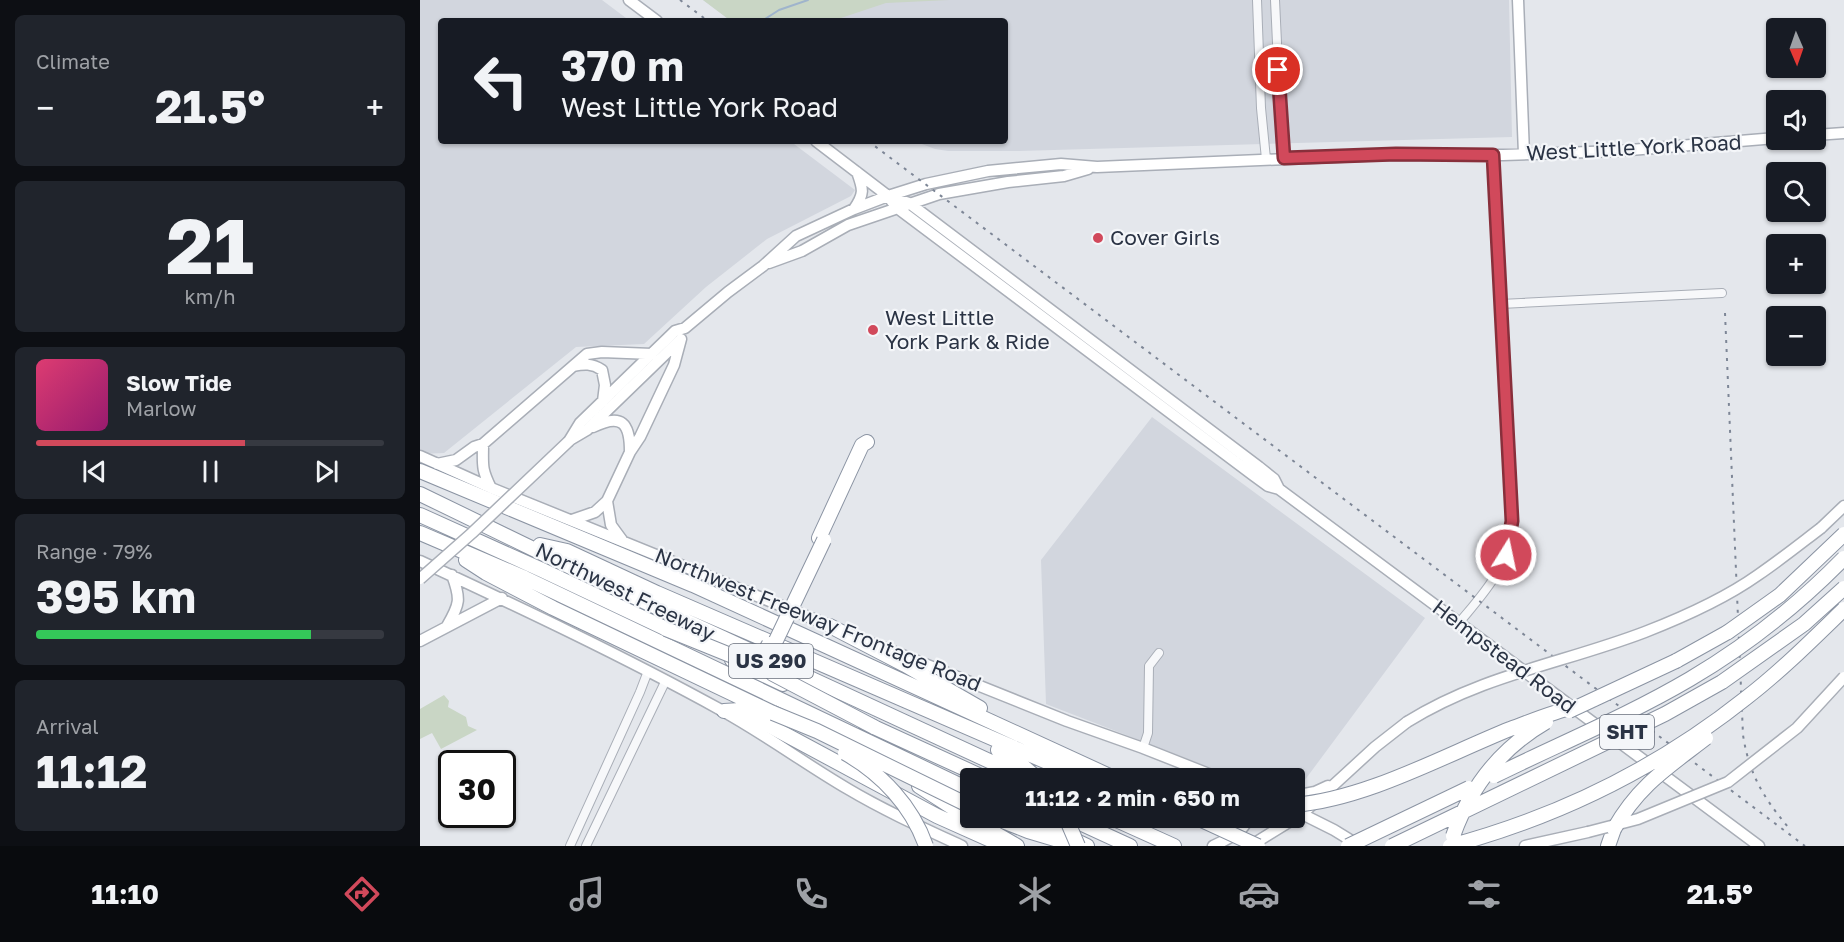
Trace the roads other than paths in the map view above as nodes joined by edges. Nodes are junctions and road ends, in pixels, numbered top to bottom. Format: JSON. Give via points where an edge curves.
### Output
{"nodes":[{"id":1,"x":629,"y":0,"type":"edge"},
{"id":2,"x":1257,"y":0,"type":"edge"},
{"id":3,"x":1275,"y":0,"type":"edge"},
{"id":4,"x":1518,"y":0,"type":"edge"},
{"id":5,"x":653,"y":18,"type":"edge"},
{"id":6,"x":1277,"y":52,"type":"junction"},
{"id":7,"x":1259,"y":54,"type":"junction"},
{"id":8,"x":1844,"y":133,"type":"edge"},
{"id":9,"x":1826,"y":134,"type":"edge"},
{"id":10,"x":1766,"y":139,"type":"edge"},
{"id":11,"x":820,"y":144,"type":"edge"},
{"id":12,"x":1524,"y":154,"type":"junction"},
{"id":13,"x":1493,"y":155,"type":"junction"},
{"id":14,"x":1284,"y":158,"type":"junction"},
{"id":15,"x":1266,"y":159,"type":"junction"},
{"id":16,"x":1097,"y":167,"type":"junction"},
{"id":17,"x":857,"y":172,"type":"junction"},
{"id":18,"x":888,"y":196,"type":"junction"},
{"id":19,"x":909,"y":203,"type":"junction"},
{"id":20,"x":896,"y":207,"type":"junction"},
{"id":21,"x":854,"y":209,"type":"junction"},
{"id":22,"x":763,"y":266,"type":"junction"},
{"id":23,"x":1722,"y":293,"type":"dead end"},
{"id":24,"x":1501,"y":304,"type":"junction"},
{"id":25,"x":683,"y":334,"type":"junction"},
{"id":26,"x":652,"y":354,"type":"junction"},
{"id":27,"x":573,"y":366,"type":"junction"},
{"id":28,"x":603,"y":401,"type":"junction"},
{"id":29,"x":587,"y":430,"type":"junction"},
{"id":30,"x":569,"y":441,"type":"junction"},
{"id":31,"x":483,"y":444,"type":"junction"},
{"id":32,"x":630,"y":452,"type":"junction"},
{"id":33,"x":420,"y":456,"type":"edge"},
{"id":34,"x":437,"y":464,"type":"junction"},
{"id":35,"x":420,"y":471,"type":"edge"},
{"id":36,"x":491,"y":488,"type":"junction"},
{"id":37,"x":1279,"y":489,"type":"junction"},
{"id":38,"x":420,"y":494,"type":"edge"},
{"id":39,"x":607,"y":501,"type":"junction"},
{"id":40,"x":1844,"y":506,"type":"edge"},
{"id":41,"x":420,"y":515,"type":"edge"},
{"id":42,"x":572,"y":520,"type":"junction"},
{"id":43,"x":420,"y":533,"type":"edge"},
{"id":44,"x":1844,"y":534,"type":"edge"},
{"id":45,"x":821,"y":539,"type":"junction"},
{"id":46,"x":435,"y":540,"type":"junction"},
{"id":47,"x":516,"y":540,"type":"junction"},
{"id":48,"x":622,"y":540,"type":"junction"},
{"id":49,"x":1844,"y":558,"type":"edge"},
{"id":50,"x":420,"y":561,"type":"edge"},
{"id":51,"x":452,"y":575,"type":"junction"},
{"id":52,"x":420,"y":579,"type":"edge"},
{"id":53,"x":1844,"y":588,"type":"edge"},
{"id":54,"x":502,"y":598,"type":"junction"},
{"id":55,"x":1844,"y":610,"type":"edge"},
{"id":56,"x":1458,"y":624,"type":"junction"},
{"id":57,"x":447,"y":626,"type":"junction"},
{"id":58,"x":830,"y":626,"type":"junction"},
{"id":59,"x":666,"y":629,"type":"junction"},
{"id":60,"x":420,"y":641,"type":"edge"},
{"id":61,"x":1159,"y":652,"type":"dead end"},
{"id":62,"x":648,"y":671,"type":"junction"},
{"id":63,"x":1844,"y":678,"type":"edge"},
{"id":64,"x":666,"y":680,"type":"junction"},
{"id":65,"x":1575,"y":707,"type":"junction"},
{"id":66,"x":800,"y":708,"type":"junction"},
{"id":67,"x":724,"y":711,"type":"junction"},
{"id":68,"x":773,"y":713,"type":"junction"},
{"id":69,"x":934,"y":713,"type":"junction"},
{"id":70,"x":874,"y":727,"type":"junction"},
{"id":71,"x":1143,"y":748,"type":"junction"},
{"id":72,"x":1073,"y":759,"type":"junction"},
{"id":73,"x":964,"y":768,"type":"edge"},
{"id":74,"x":1004,"y":768,"type":"edge"},
{"id":75,"x":1025,"y":768,"type":"edge"},
{"id":76,"x":1061,"y":768,"type":"edge"},
{"id":77,"x":1092,"y":768,"type":"edge"},
{"id":78,"x":1194,"y":768,"type":"edge"},
{"id":79,"x":1339,"y":782,"type":"junction"},
{"id":80,"x":960,"y":785,"type":"edge"},
{"id":81,"x":1305,"y":794,"type":"edge"},
{"id":82,"x":960,"y":801,"type":"edge"},
{"id":83,"x":1305,"y":805,"type":"edge"},
{"id":84,"x":1305,"y":807,"type":"edge"},
{"id":85,"x":1305,"y":814,"type":"edge"},
{"id":86,"x":1020,"y":828,"type":"edge"},
{"id":87,"x":1049,"y":828,"type":"edge"},
{"id":88,"x":1071,"y":828,"type":"edge"},
{"id":89,"x":1089,"y":828,"type":"edge"},
{"id":90,"x":1134,"y":828,"type":"edge"},
{"id":91,"x":1219,"y":828,"type":"edge"},
{"id":92,"x":1243,"y":828,"type":"edge"},
{"id":93,"x":1273,"y":828,"type":"edge"},
{"id":94,"x":570,"y":846,"type":"edge"},
{"id":95,"x":586,"y":846,"type":"edge"},
{"id":96,"x":926,"y":846,"type":"edge"},
{"id":97,"x":962,"y":846,"type":"edge"},
{"id":98,"x":1004,"y":846,"type":"edge"},
{"id":99,"x":1017,"y":846,"type":"edge"},
{"id":100,"x":1079,"y":846,"type":"edge"},
{"id":101,"x":1087,"y":846,"type":"edge"},
{"id":102,"x":1129,"y":846,"type":"edge"},
{"id":103,"x":1174,"y":846,"type":"edge"},
{"id":104,"x":1213,"y":846,"type":"edge"},
{"id":105,"x":1249,"y":846,"type":"edge"},
{"id":106,"x":1258,"y":846,"type":"edge"},
{"id":107,"x":1348,"y":846,"type":"edge"},
{"id":108,"x":1360,"y":846,"type":"edge"},
{"id":109,"x":1392,"y":846,"type":"edge"},
{"id":110,"x":1450,"y":846,"type":"edge"},
{"id":111,"x":1525,"y":846,"type":"edge"},
{"id":112,"x":1608,"y":846,"type":"edge"},
{"id":113,"x":1759,"y":846,"type":"edge"}],
"edges":[{"from":1,"to":5,"type":"main road"},
{"from":2,"to":7,"type":"street"},
{"from":3,"to":6,"type":"street"},
{"from":4,"to":12,"type":"main road"},
{"from":6,"to":7,"type":"street"},
{"from":6,"to":14,"type":"street"},
{"from":7,"to":15,"type":"street"},
{"from":8,"to":9,"type":"main road"},
{"from":10,"to":12,"type":"main road","name":"West Little York Road","via":[[1675,148]]},
{"from":11,"to":17,"type":"main road","name":"Hempstead Road"},
{"from":12,"to":13,"type":"main road","name":"West Little York Road"},
{"from":13,"to":14,"type":"main road","name":"West Little York Road"},
{"from":13,"to":24,"type":"street"},
{"from":14,"to":15,"type":"main road","name":"West Little York Road"},
{"from":15,"to":16,"type":"main road","name":"West Little York Road"},
{"from":16,"to":18,"type":"main road","name":"West Little York Road","via":[[1061,164],[988,171]]},
{"from":16,"to":19,"type":"main road","name":"West Little York Road","via":[[1064,176],[970,188]]},
{"from":17,"to":18,"type":"main road","name":"Hempstead Road"},
{"from":17,"to":21,"type":"main road","via":[[862,196]]},
{"from":18,"to":19,"type":"main road","name":"Hempstead Road"},
{"from":18,"to":20,"type":"main road","name":"Hempstead Road"},
{"from":18,"to":21,"type":"main road","name":"West Little York Road"},
{"from":19,"to":20,"type":"main road","name":"West Little York Road"},
{"from":19,"to":37,"type":"main road","name":"Hempstead Road","via":[[1250,460],[1274,479]]},
{"from":20,"to":22,"type":"main road","name":"West Little York Road","via":[[848,225],[802,251]]},
{"from":20,"to":37,"type":"main road","name":"Hempstead Road","via":[[1252,476]]},
{"from":21,"to":22,"type":"main road","name":"West Little York Road","via":[[796,236]]},
{"from":22,"to":25,"type":"main road","name":"West Little York Road"},
{"from":23,"to":24,"type":"street"},
{"from":24,"to":56,"type":"street","via":[[1511,530],[1506,555],[1492,583]]},
{"from":25,"to":26,"type":"main road","name":"West Little York Road","via":[[675,332]]},
{"from":25,"to":29,"type":"main road","name":"West Little York Road"},
{"from":25,"to":32,"type":"main road","via":[[674,365]]},
{"from":26,"to":27,"type":"main road","via":[[594,352]]},
{"from":26,"to":28,"type":"main road","name":"West Little York Road"},
{"from":27,"to":28,"type":"main road","via":[[587,364],[602,370]]},
{"from":27,"to":31,"type":"main road"},
{"from":28,"to":30,"type":"main road","name":"West Little York Road","via":[[580,423]]},
{"from":29,"to":30,"type":"main road","name":"West Little York Road"},
{"from":29,"to":32,"type":"main road","via":[[603,422],[621,423],[630,432]]},
{"from":30,"to":52,"type":"main road","name":"West Little York Road","bridge":true},
{"from":31,"to":34,"type":"main road","via":[[456,460]]},
{"from":31,"to":36,"type":"main road","via":[[482,464]]},
{"from":32,"to":39,"type":"main road"},
{"from":33,"to":34,"type":"main road","name":"Northwest Freeway Frontage Road"},
{"from":34,"to":36,"type":"main road","name":"Northwest Freeway Frontage Road"},
{"from":35,"to":72,"type":"highway","via":[[693,585]]},
{"from":36,"to":42,"type":"main road","name":"Northwest Freeway Frontage Road"},
{"from":37,"to":56,"type":"main road","name":"Hempstead Road"},
{"from":38,"to":47,"type":"highway","name":"Northwest Freeway","number":"US 290"},
{"from":39,"to":42,"type":"main road","via":[[595,512]]},
{"from":39,"to":48,"type":"main road","via":[[611,525]]},
{"from":40,"to":79,"type":"main road","bridge":true,"via":[[1756,576],[1682,618],[1455,695],[1407,722]]},
{"from":41,"to":59,"type":"highway"},
{"from":42,"to":48,"type":"main road","name":"Northwest Freeway Frontage Road"},
{"from":43,"to":46,"type":"highway","name":"Northwest Freeway","number":"US 290"},
{"from":44,"to":65,"type":"highway","bridge":true,"via":[[1780,595],[1738,626],[1682,658]]},
{"from":45,"to":45,"type":"highway","via":[[862,445],[867,442],[867,447]]},
{"from":45,"to":59,"type":"highway","bridge":true,"via":[[766,649],[755,661],[745,661]]},
{"from":45,"to":70,"type":"highway","bridge":true,"via":[[767,666],[773,674]]},
{"from":46,"to":66,"type":"highway","name":"Northwest Freeway","number":"US 290"},
{"from":46,"to":68,"type":"highway","via":[[513,587]]},
{"from":47,"to":69,"type":"highway","via":[[567,551]]},
{"from":47,"to":74,"type":"highway","name":"Northwest Freeway","number":"US 290"},
{"from":48,"to":58,"type":"main road","name":"Northwest Freeway Frontage Road"},
{"from":49,"to":107,"type":"highway","number":"SHT","bridge":true,"via":[[1771,624],[1691,678]]},
{"from":50,"to":51,"type":"main road"},
{"from":51,"to":54,"type":"main road"},
{"from":51,"to":57,"type":"main road","via":[[459,599]]},
{"from":53,"to":109,"type":"highway","number":"SHT","bridge":true,"via":[[1804,624],[1722,682],[1665,714]]},
{"from":54,"to":57,"type":"main road"},
{"from":54,"to":62,"type":"main road"},
{"from":55,"to":110,"type":"highway","bridge":true,"via":[[1747,698],[1675,749],[1569,805]]},
{"from":55,"to":112,"type":"highway","bridge":true,"via":[[1757,699],[1653,778],[1624,812]]},
{"from":56,"to":113,"type":"main road","name":"Hempstead Road"},
{"from":57,"to":60,"type":"main road"},
{"from":58,"to":71,"type":"main road","name":"Northwest Freeway Frontage Road"},
{"from":58,"to":72,"type":"highway"},
{"from":59,"to":70,"type":"highway","bridge":true},
{"from":61,"to":71,"type":"street","via":[[1149,666],[1149,733]]},
{"from":62,"to":64,"type":"main road"},
{"from":62,"to":94,"type":"street"},
{"from":63,"to":111,"type":"main road","bridge":true,"via":[[1797,729],[1728,782],[1638,819]]},
{"from":64,"to":67,"type":"main road"},
{"from":64,"to":95,"type":"street"},
{"from":65,"to":84,"type":"highway","bridge":true,"via":[[1501,733],[1378,785]]},
{"from":65,"to":110,"type":"highway","bridge":true,"via":[[1540,725],[1500,758],[1469,800]]},
{"from":66,"to":80,"type":"highway","name":"Northwest Freeway","number":"US 290"},
{"from":66,"to":99,"type":"highway"},
{"from":67,"to":97,"type":"main road","via":[[847,789]]},
{"from":67,"to":98,"type":"highway","via":[[740,710],[937,816]]},
{"from":68,"to":82,"type":"highway","bridge":true},
{"from":68,"to":96,"type":"highway","bridge":true,"via":[[852,757],[879,777],[909,811]]},
{"from":69,"to":75,"type":"highway"},
{"from":69,"to":76,"type":"highway"},
{"from":70,"to":73,"type":"highway"},
{"from":71,"to":78,"type":"main road","name":"Northwest Freeway Frontage Road"},
{"from":72,"to":77,"type":"highway"},
{"from":79,"to":81,"type":"main road"},
{"from":79,"to":83,"type":"main road"},
{"from":85,"to":108,"type":"main road"},
{"from":86,"to":100,"type":"highway"},
{"from":87,"to":101,"type":"highway"},
{"from":88,"to":100,"type":"highway","bridge":true},
{"from":89,"to":102,"type":"highway"},
{"from":90,"to":103,"type":"highway"},
{"from":91,"to":106,"type":"highway","bridge":true},
{"from":92,"to":104,"type":"main road"},
{"from":93,"to":105,"type":"main road"}]}
